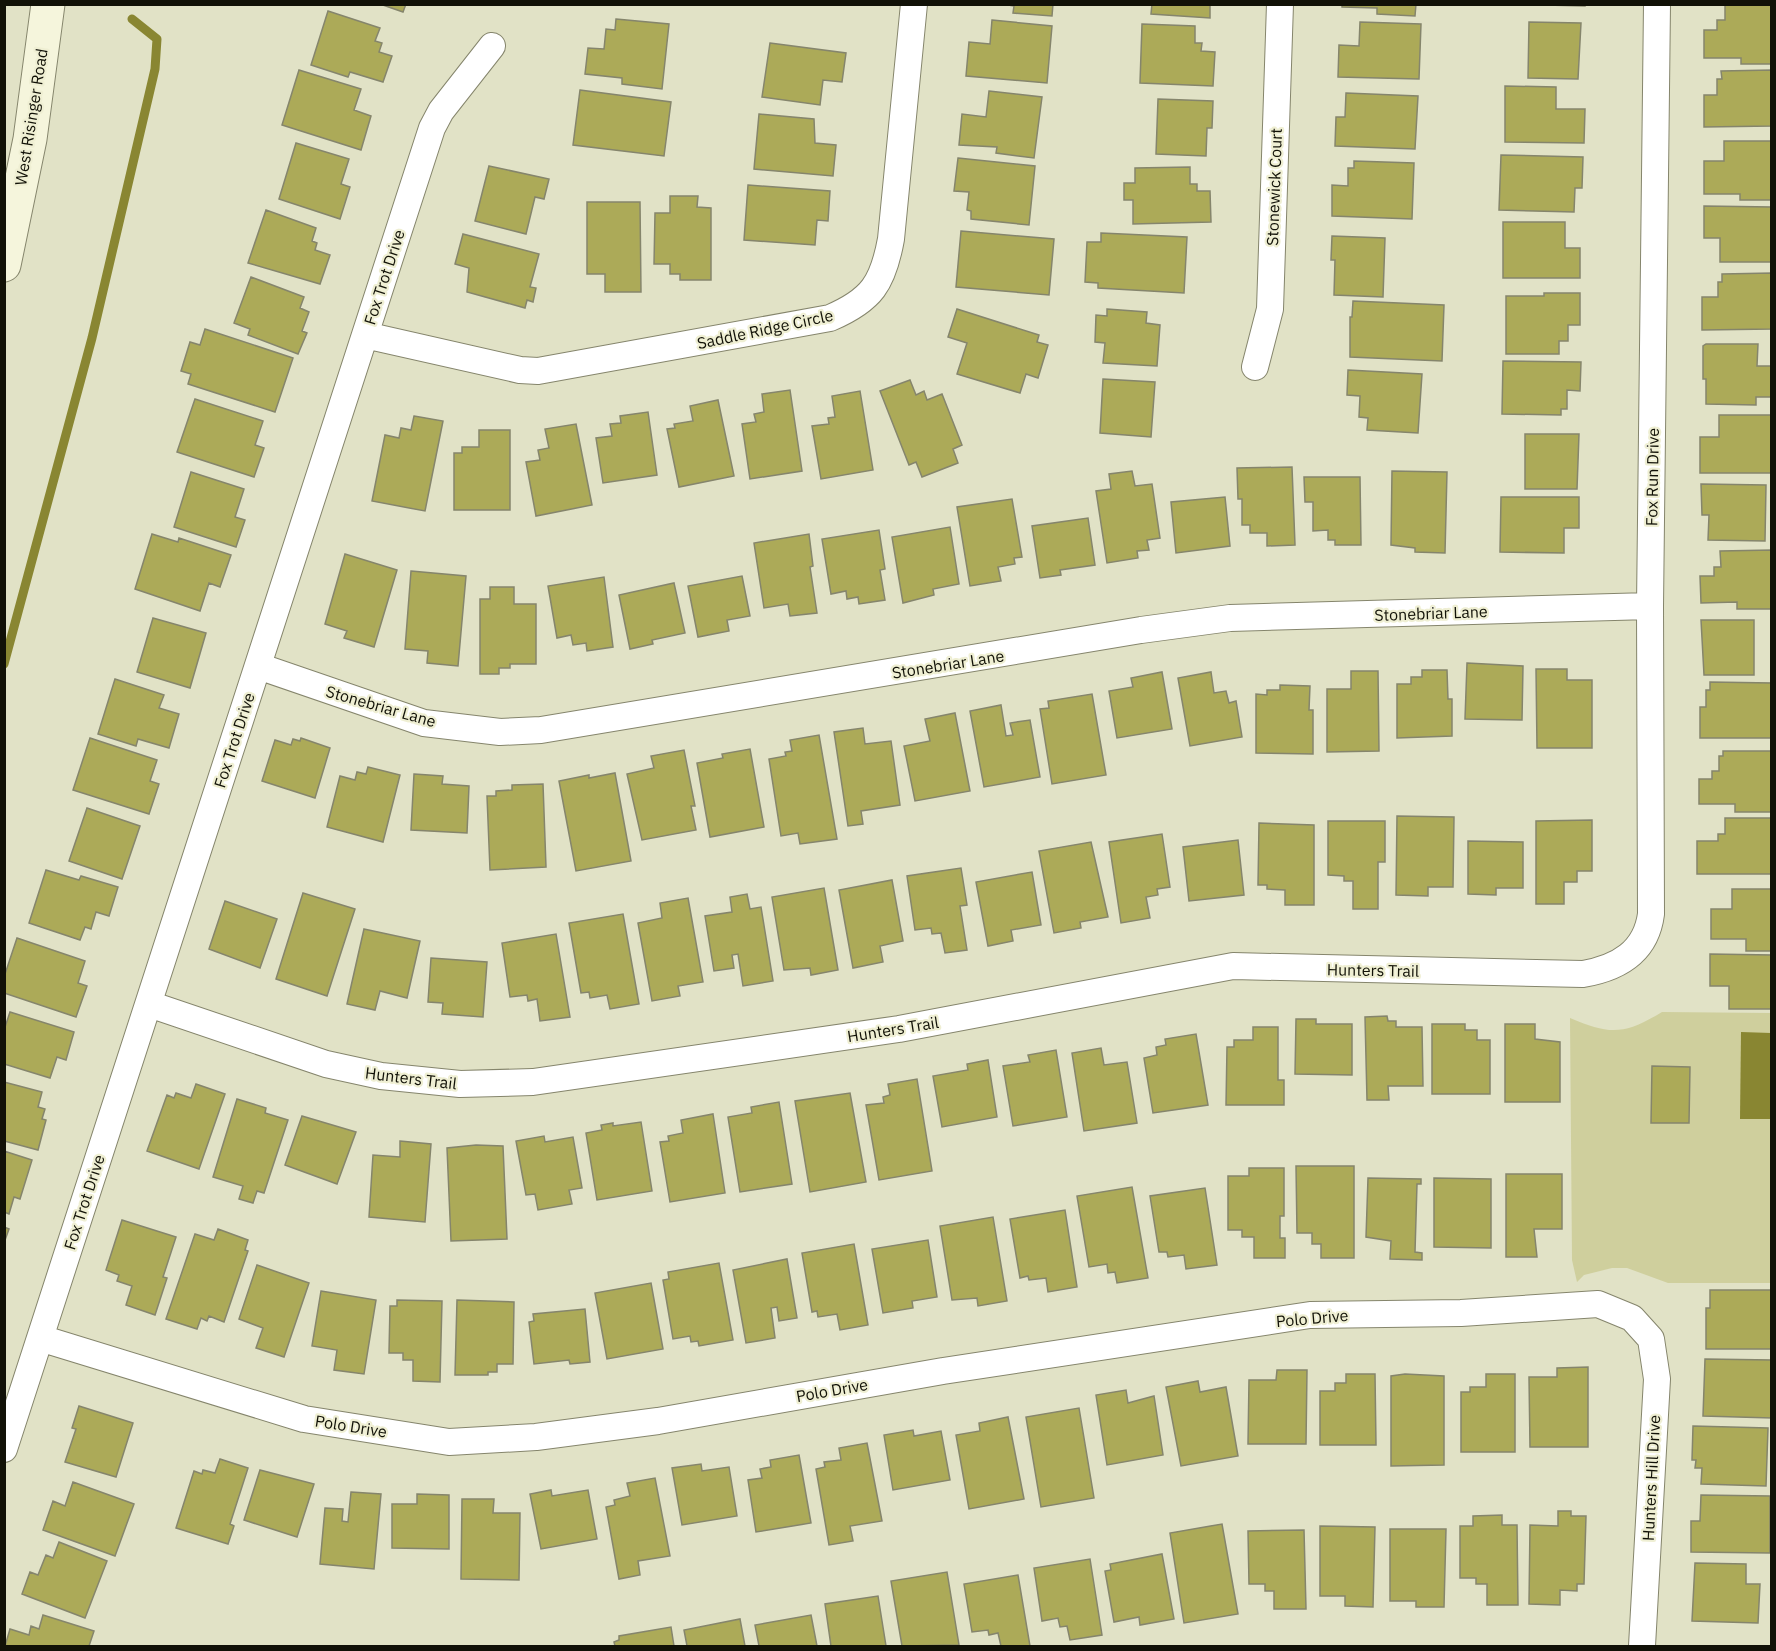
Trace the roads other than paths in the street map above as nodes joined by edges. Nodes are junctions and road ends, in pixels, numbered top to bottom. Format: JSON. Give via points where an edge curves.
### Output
{"nodes":[{"id":1,"x":48,"y":4,"type":"edge"},
{"id":2,"x":914,"y":4,"type":"edge"},
{"id":3,"x":1280,"y":4,"type":"edge"},
{"id":4,"x":1657,"y":4,"type":"edge"},
{"id":5,"x":492,"y":46,"type":"dead end"},
{"id":6,"x":4,"y":265,"type":"edge"},
{"id":7,"x":365,"y":335,"type":"junction"},
{"id":8,"x":1255,"y":367,"type":"dead end"},
{"id":9,"x":1650,"y":606,"type":"junction"},
{"id":10,"x":258,"y":666,"type":"junction"},
{"id":11,"x":1639,"y":947,"type":"joint"},
{"id":12,"x":149,"y":1004,"type":"junction"},
{"id":13,"x":1632,"y":1318,"type":"joint"},
{"id":14,"x":40,"y":1338,"type":"junction"},
{"id":15,"x":4,"y":1449,"type":"edge"},
{"id":16,"x":1642,"y":1647,"type":"edge"}],
"edges":[{"from":1,"to":6,"type":"main road","name":"West Risinger Road","via":[[30,139]]},
{"from":2,"to":7,"type":"street","name":"Saddle Ridge Circle","via":[[885,272],[870,294],[845,312],[538,371]]},
{"from":3,"to":8,"type":"street","name":"Stonewick Court","via":[[1270,309]]},
{"from":4,"to":9,"type":"street","name":"Fox Run Drive"},
{"from":5,"to":7,"type":"street","name":"Fox Trot Drive","via":[[432,128]]},
{"from":7,"to":10,"type":"street","name":"Fox Trot Drive"},
{"from":9,"to":10,"type":"street","name":"Stonebriar Lane","via":[[1230,618],[552,728],[500,732],[424,723]]},
{"from":9,"to":11,"type":"street","name":"Fox Run Drive","via":[[1651,914]]},
{"from":10,"to":12,"type":"street","name":"Fox Trot Drive"},
{"from":11,"to":12,"type":"street","name":"Hunters Trail","via":[[1620,964],[1583,974],[1233,966],[899,1029],[533,1083],[460,1084],[381,1076],[326,1064]]},
{"from":12,"to":14,"type":"street","name":"Fox Trot Drive"},
{"from":13,"to":14,"type":"street","name":"Polo Drive","via":[[1598,1304],[1461,1313],[1310,1315],[943,1371],[658,1421],[536,1437],[449,1442],[304,1419]]},
{"from":13,"to":16,"type":"street","name":"Hunters Hill Drive","via":[[1651,1339],[1657,1379]]},
{"from":14,"to":15,"type":"street","name":"Fox Trot Drive"}]}
